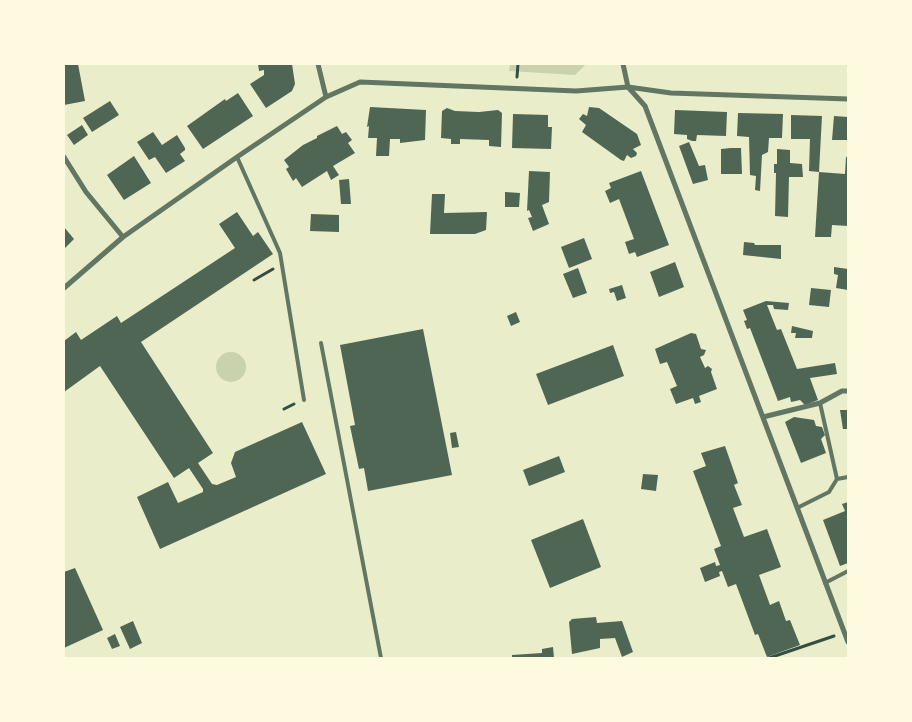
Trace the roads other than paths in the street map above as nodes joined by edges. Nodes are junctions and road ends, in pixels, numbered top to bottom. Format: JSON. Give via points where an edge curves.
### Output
{"nodes":[{"id":1,"x":318,"y":64,"type":"edge"},
{"id":2,"x":623,"y":64,"type":"edge"},
{"id":3,"x":628,"y":87,"type":"junction"},
{"id":4,"x":326,"y":98,"type":"junction"},
{"id":5,"x":848,"y":99,"type":"edge"},
{"id":6,"x":64,"y":157,"type":"edge"},
{"id":7,"x":237,"y":157,"type":"junction"},
{"id":8,"x":123,"y":237,"type":"junction"},
{"id":9,"x":64,"y":288,"type":"edge"},
{"id":10,"x":321,"y":343,"type":"dead end"},
{"id":11,"x":848,"y":391,"type":"edge"},
{"id":12,"x":304,"y":400,"type":"dead end"},
{"id":13,"x":820,"y":403,"type":"junction"},
{"id":14,"x":763,"y":417,"type":"junction"},
{"id":15,"x":848,"y":477,"type":"edge"},
{"id":16,"x":837,"y":479,"type":"junction"},
{"id":17,"x":797,"y":508,"type":"junction"},
{"id":18,"x":848,"y":571,"type":"edge"},
{"id":19,"x":825,"y":583,"type":"junction"},
{"id":20,"x":848,"y":642,"type":"edge"},
{"id":21,"x":381,"y":658,"type":"edge"}],
"edges":[{"from":1,"to":4,"type":"street"},
{"from":2,"to":3,"type":"street"},
{"from":3,"to":4,"type":"street","via":[[576,91],[360,82]]},
{"from":3,"to":5,"type":"street","via":[[670,93]]},
{"from":3,"to":14,"type":"street","via":[[645,106]]},
{"from":4,"to":7,"type":"street"},
{"from":6,"to":8,"type":"street","via":[[86,192]]},
{"from":7,"to":8,"type":"street"},
{"from":7,"to":12,"type":"lane","via":[[280,253]]},
{"from":8,"to":9,"type":"street"},
{"from":10,"to":21,"type":"lane"},
{"from":11,"to":13,"type":"street"},
{"from":13,"to":14,"type":"street"},
{"from":13,"to":16,"type":"lane"},
{"from":14,"to":17,"type":"street"},
{"from":15,"to":16,"type":"lane"},
{"from":16,"to":17,"type":"lane","via":[[829,492]]},
{"from":17,"to":19,"type":"street"},
{"from":18,"to":19,"type":"lane"},
{"from":19,"to":20,"type":"street"}]}
